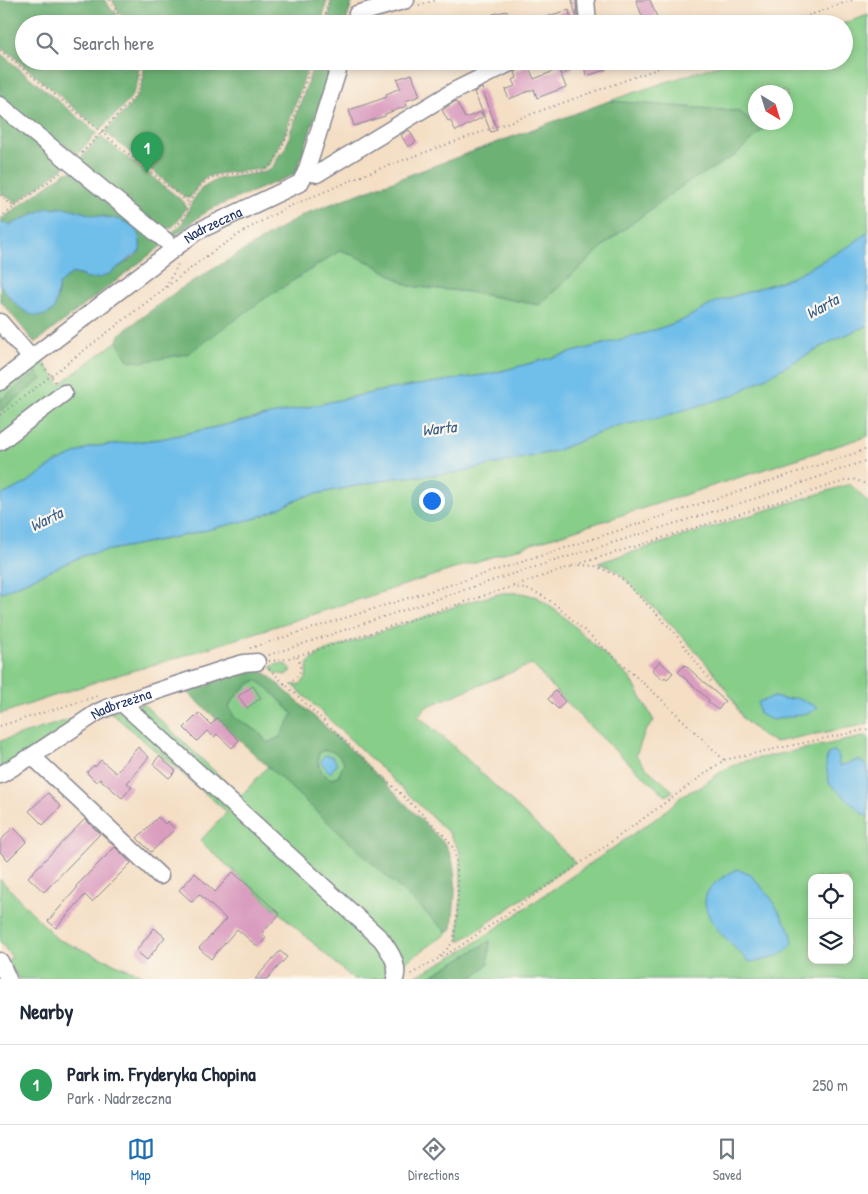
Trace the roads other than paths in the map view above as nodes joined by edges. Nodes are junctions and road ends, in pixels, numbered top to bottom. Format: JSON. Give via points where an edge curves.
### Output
{"nodes":[{"id":1,"x":406,"y":0,"type":"edge"},
{"id":2,"x":586,"y":0,"type":"edge"},
{"id":3,"x":358,"y":12,"type":"edge"},
{"id":4,"x":587,"y":15,"type":"edge"},
{"id":5,"x":338,"y":70,"type":"edge"},
{"id":6,"x":496,"y":70,"type":"edge"},
{"id":7,"x":0,"y":105,"type":"edge"},
{"id":8,"x":306,"y":172,"type":"junction"},
{"id":9,"x":164,"y":240,"type":"road end"},
{"id":10,"x":0,"y":322,"type":"edge"},
{"id":11,"x":37,"y":362,"type":"junction"},
{"id":12,"x":0,"y":382,"type":"edge"},
{"id":13,"x":60,"y":388,"type":"road end"},
{"id":14,"x":0,"y":442,"type":"edge"},
{"id":15,"x":263,"y":662,"type":"road end"},
{"id":16,"x":122,"y":703,"type":"junction"},
{"id":17,"x":32,"y":756,"type":"junction"},
{"id":18,"x":0,"y":775,"type":"edge"},
{"id":19,"x":160,"y":876,"type":"dead end"},
{"id":20,"x":0,"y":961,"type":"edge"},
{"id":21,"x":401,"y":974,"type":"edge"},
{"id":22,"x":8,"y":979,"type":"edge"}],
"edges":[{"from":1,"to":3,"type":"street"},
{"from":2,"to":4,"type":"street"},
{"from":5,"to":8,"type":"street","name":"Nadrzeczna"},
{"from":6,"to":8,"type":"street","via":[[452,92],[317,174]]},
{"from":7,"to":9,"type":"street"},
{"from":8,"to":11,"type":"street","name":"Nadrzeczna","via":[[300,183],[196,232]]},
{"from":10,"to":11,"type":"street"},
{"from":11,"to":12,"type":"street","name":"Nadrzeczna"},
{"from":13,"to":14,"type":"street"},
{"from":15,"to":16,"type":"street","name":"Nadbrzeżna","via":[[237,665]]},
{"from":16,"to":17,"type":"street","name":"Nadbrzeżna","via":[[98,712]]},
{"from":16,"to":21,"type":"street","via":[[381,940]]},
{"from":17,"to":18,"type":"street","name":"Nadbrzeżna"},
{"from":17,"to":19,"type":"street"},
{"from":20,"to":22,"type":"street"}]}
